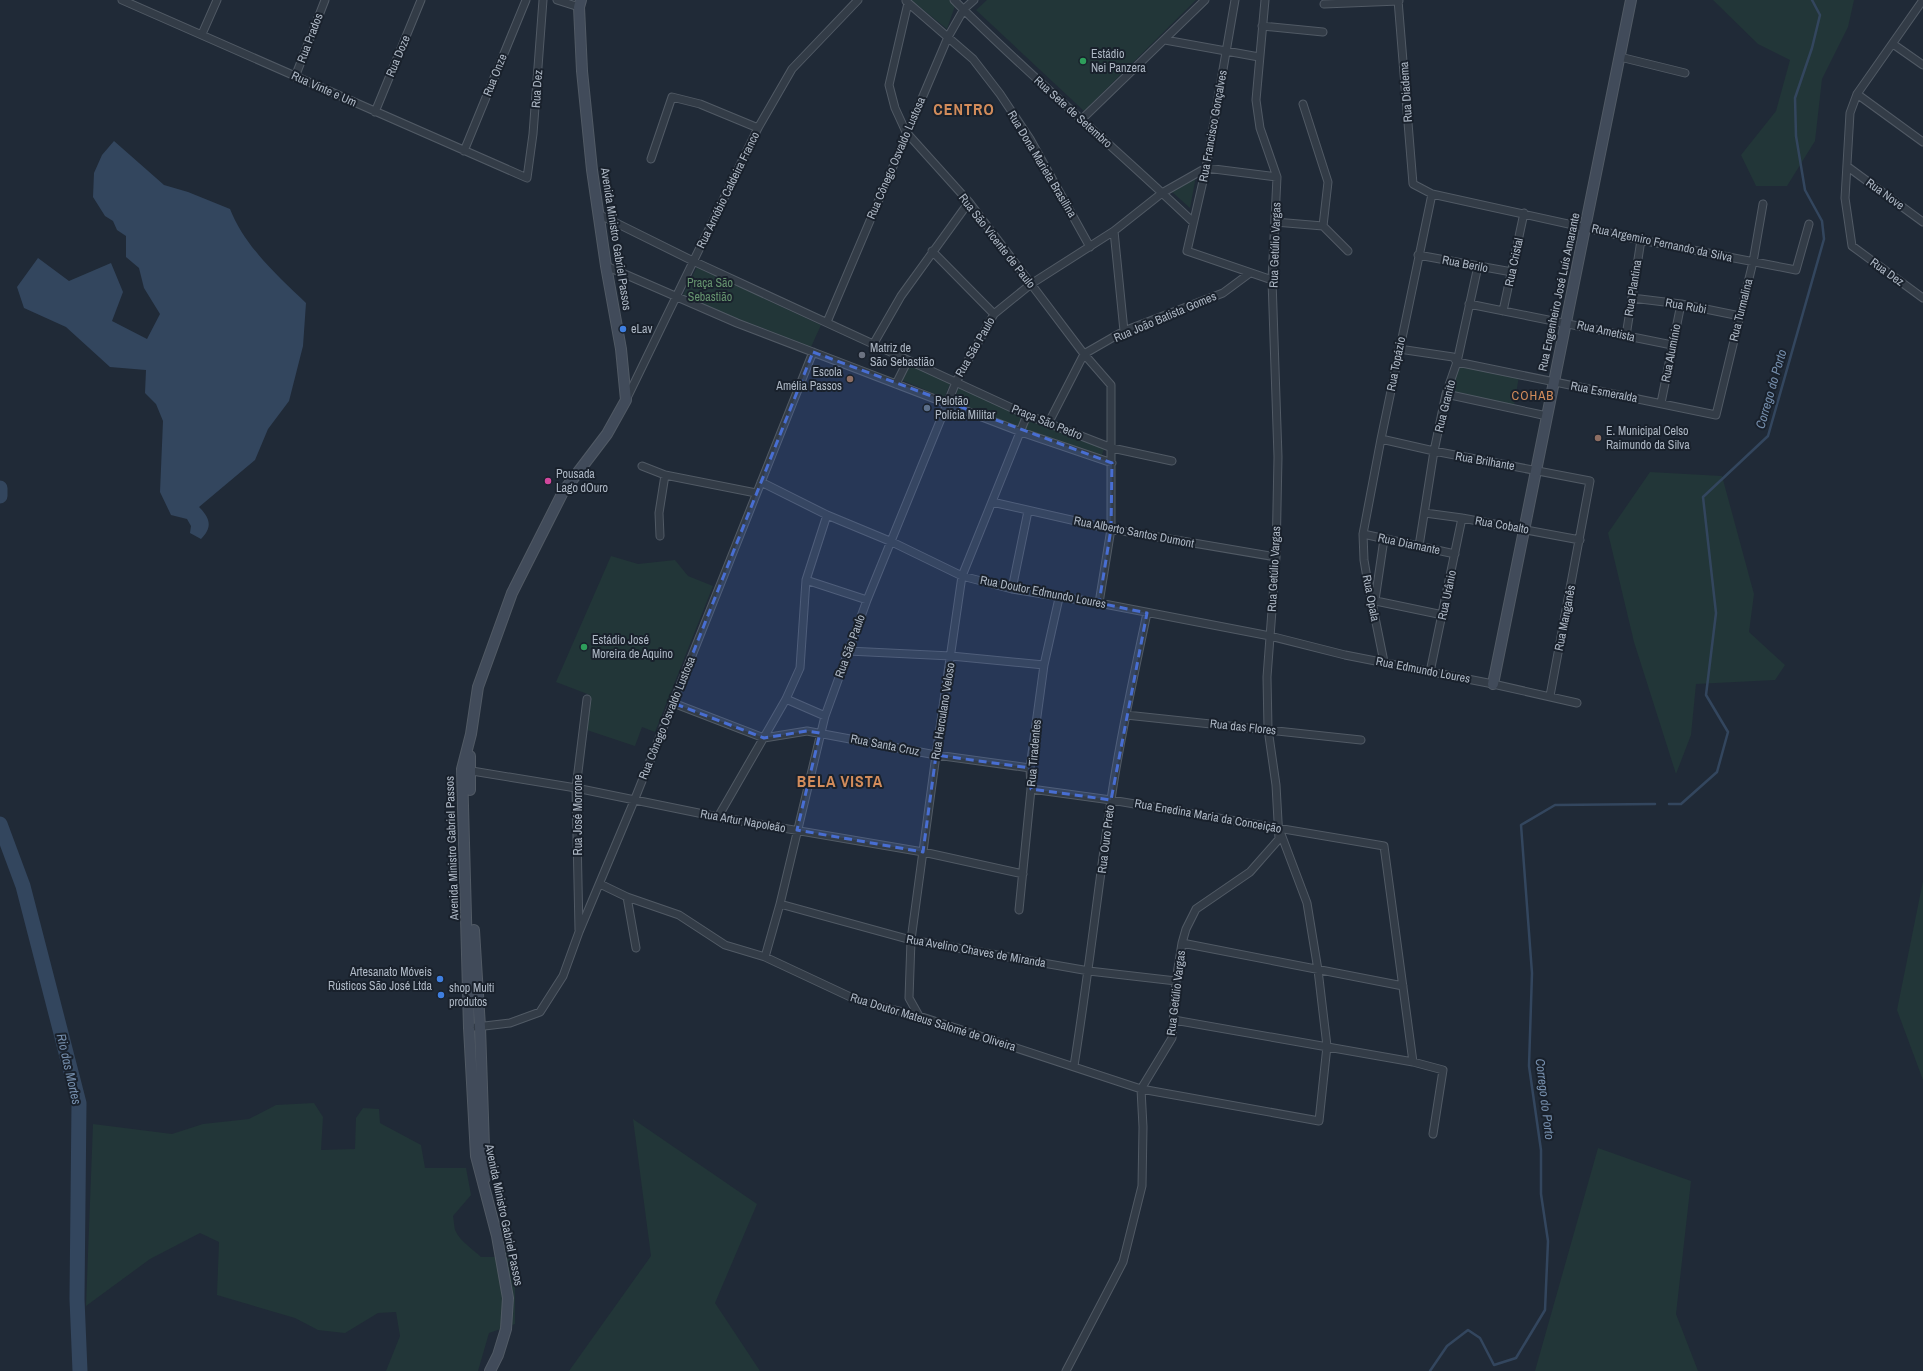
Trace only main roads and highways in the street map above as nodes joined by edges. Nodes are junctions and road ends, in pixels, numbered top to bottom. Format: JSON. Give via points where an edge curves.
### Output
{"nodes":[{"id":1,"x":1631,"y":0,"type":"edge"},
{"id":2,"x":580,"y":3,"type":"edge"},
{"id":3,"x":1493,"y":684,"type":"road end"},
{"id":4,"x":469,"y":876,"type":"junction"},
{"id":5,"x":485,"y":1193,"type":"junction"},
{"id":6,"x":490,"y":1371,"type":"edge"}],
"edges":[{"from":1,"to":3,"type":"main road","name":"Rua Engenheiro José Luís Amarante"},
{"from":2,"to":4,"type":"main road","name":"Avenida Ministro Gabriel Passos","via":[[582,78],[598,214],[621,349],[626,400],[607,434],[562,492],[512,593],[478,687],[466,769]]},
{"from":4,"to":5,"type":"main road","via":[[480,1027],[486,1154]]},
{"from":4,"to":5,"type":"main road","name":"Avenida Ministro Gabriel Passos","via":[[469,1028],[476,1156]]},
{"from":5,"to":6,"type":"main road","name":"Avenida Ministro Gabriel Passos","via":[[497,1236],[508,1298],[506,1329]]}]}
